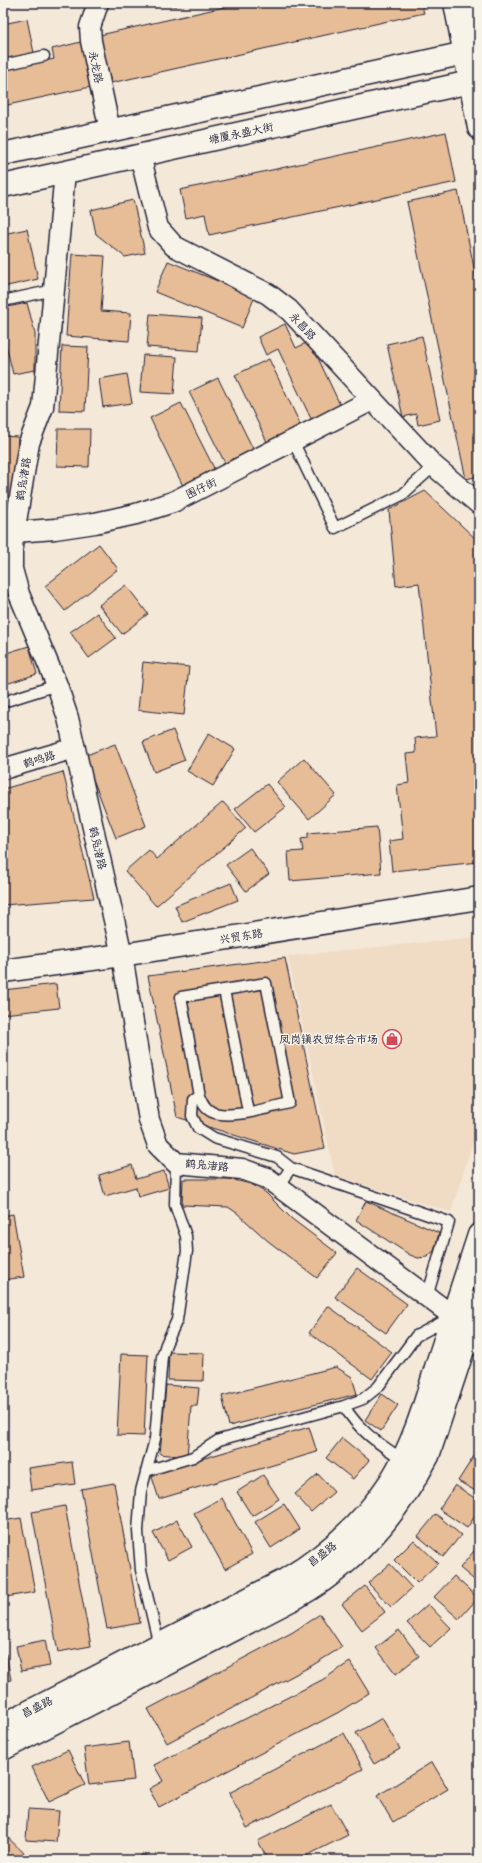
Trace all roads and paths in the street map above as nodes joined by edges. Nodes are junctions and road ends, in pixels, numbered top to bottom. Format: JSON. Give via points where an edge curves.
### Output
{"nodes":[{"id":1,"x":98,"y":3,"type":"edge"},
{"id":2,"x":455,"y":3,"type":"edge"},
{"id":3,"x":474,"y":3,"type":"edge"},
{"id":4,"x":479,"y":31,"type":"edge"},
{"id":5,"x":472,"y":52,"type":"edge"},
{"id":6,"x":44,"y":56,"type":"dead end"},
{"id":7,"x":3,"y":65,"type":"edge"},
{"id":8,"x":474,"y":82,"type":"edge"},
{"id":9,"x":479,"y":128,"type":"edge"},
{"id":10,"x":110,"y":131,"type":"junction"},
{"id":11,"x":3,"y":154,"type":"edge"},
{"id":12,"x":140,"y":155,"type":"junction"},
{"id":13,"x":65,"y":172,"type":"junction"},
{"id":14,"x":3,"y":186,"type":"edge"},
{"id":15,"x":54,"y":290,"type":"junction"},
{"id":16,"x":3,"y":301,"type":"edge"},
{"id":17,"x":372,"y":400,"type":"junction"},
{"id":18,"x":293,"y":441,"type":"junction"},
{"id":19,"x":434,"y":466,"type":"junction"},
{"id":20,"x":479,"y":504,"type":"edge"},
{"id":21,"x":15,"y":532,"type":"junction"},
{"id":22,"x":57,"y":685,"type":"junction"},
{"id":23,"x":3,"y":702,"type":"edge"},
{"id":24,"x":75,"y":748,"type":"junction"},
{"id":25,"x":3,"y":769,"type":"edge"},
{"id":26,"x":479,"y":898,"type":"edge"},
{"id":27,"x":122,"y":955,"type":"junction"},
{"id":28,"x":3,"y":972,"type":"edge"},
{"id":29,"x":224,"y":990,"type":"junction"},
{"id":30,"x":199,"y":1096,"type":"junction"},
{"id":31,"x":248,"y":1111,"type":"junction"},
{"id":32,"x":176,"y":1163,"type":"junction"},
{"id":33,"x":291,"y":1168,"type":"junction"},
{"id":34,"x":278,"y":1186,"type":"junction"},
{"id":35,"x":479,"y":1235,"type":"edge"},
{"id":36,"x":427,"y":1297,"type":"junction"},
{"id":37,"x":479,"y":1301,"type":"edge"},
{"id":38,"x":453,"y":1316,"type":"junction"},
{"id":39,"x":473,"y":1343,"type":"edge"},
{"id":40,"x":344,"y":1406,"type":"junction"},
{"id":41,"x":402,"y":1459,"type":"junction"},
{"id":42,"x":146,"y":1471,"type":"junction"},
{"id":43,"x":159,"y":1645,"type":"junction"},
{"id":44,"x":3,"y":1725,"type":"edge"},
{"id":45,"x":3,"y":1749,"type":"edge"}],
"edges":[{"from":1,"to":10,"type":"street","name":"永龙路","via":[[90,27],[91,41]]},
{"from":2,"to":5,"type":"street"},
{"from":3,"to":4,"type":"street"},
{"from":5,"to":8,"type":"street"},
{"from":5,"to":10,"type":"street"},
{"from":6,"to":7,"type":"lane"},
{"from":8,"to":9,"type":"street"},
{"from":8,"to":12,"type":"street","name":"塘厦永盛大街"},
{"from":10,"to":11,"type":"street"},
{"from":12,"to":13,"type":"street","name":"塘厦永盛大街"},
{"from":12,"to":17,"type":"street","name":"永昌路","via":[[158,228],[174,246],[268,294],[289,310]]},
{"from":13,"to":14,"type":"street","name":"塘厦永盛大街"},
{"from":13,"to":15,"type":"street","name":"鹤凫渚路"},
{"from":15,"to":16,"type":"lane"},
{"from":15,"to":21,"type":"street","name":"鹤凫渚路","via":[[43,407],[29,443]]},
{"from":17,"to":18,"type":"street","name":"围仔街"},
{"from":17,"to":19,"type":"street","name":"永昌路"},
{"from":18,"to":19,"type":"lane","via":[[335,528],[402,495]]},
{"from":18,"to":21,"type":"street","name":"围仔街","via":[[180,498],[136,514],[55,529]]},
{"from":19,"to":20,"type":"street","name":"永昌路"},
{"from":21,"to":22,"type":"street","name":"鹤凫渚路","via":[[12,569],[19,594]]},
{"from":22,"to":23,"type":"lane"},
{"from":22,"to":24,"type":"street","name":"鹤凫渚路"},
{"from":24,"to":25,"type":"street","name":"鹤鸣路"},
{"from":24,"to":27,"type":"street","name":"鹤凫渚路"},
{"from":26,"to":27,"type":"street","name":"兴贸东路"},
{"from":27,"to":28,"type":"street","name":"兴贸东路"},
{"from":27,"to":32,"type":"street","name":"鹤凫渚路","via":[[149,1120],[158,1145]]},
{"from":29,"to":30,"type":"lane","via":[[181,997]]},
{"from":29,"to":31,"type":"lane"},
{"from":29,"to":31,"type":"lane","via":[[266,983],[289,1096],[290,1103]]},
{"from":30,"to":31,"type":"lane","via":[[203,1105],[212,1112],[226,1115]]},
{"from":30,"to":33,"type":"lane","via":[[194,1099],[192,1116],[198,1128],[214,1138],[277,1157]]},
{"from":32,"to":34,"type":"street","name":"鹤凫渚路","via":[[242,1168],[267,1178]]},
{"from":32,"to":42,"type":"lane","via":[[175,1205],[186,1236],[187,1251],[177,1320],[162,1357],[155,1439]]},
{"from":33,"to":34,"type":"lane"},
{"from":33,"to":36,"type":"lane","via":[[449,1222]]},
{"from":34,"to":36,"type":"street","name":"鹤凫渚路"},
{"from":35,"to":38,"type":"street","name":"昌盛路"},
{"from":36,"to":38,"type":"street","name":"鹤凫渚路"},
{"from":37,"to":39,"type":"street","name":"昌盛路"},
{"from":38,"to":39,"type":"street","name":"鹤凫渚路"},
{"from":38,"to":40,"type":"lane","via":[[416,1336],[378,1387],[363,1399]]},
{"from":38,"to":41,"type":"street","name":"昌盛路","via":[[424,1405]]},
{"from":39,"to":45,"type":"street","name":"昌盛路","via":[[418,1476],[389,1517],[349,1561],[315,1587],[295,1598]]},
{"from":40,"to":41,"type":"lane","via":[[367,1435]]},
{"from":40,"to":42,"type":"lane","via":[[220,1440],[193,1458]]},
{"from":41,"to":43,"type":"street","name":"昌盛路","via":[[377,1500],[328,1551],[285,1580]]},
{"from":42,"to":43,"type":"lane","via":[[141,1491],[138,1531],[141,1570]]},
{"from":43,"to":44,"type":"street","name":"昌盛路"}]}
